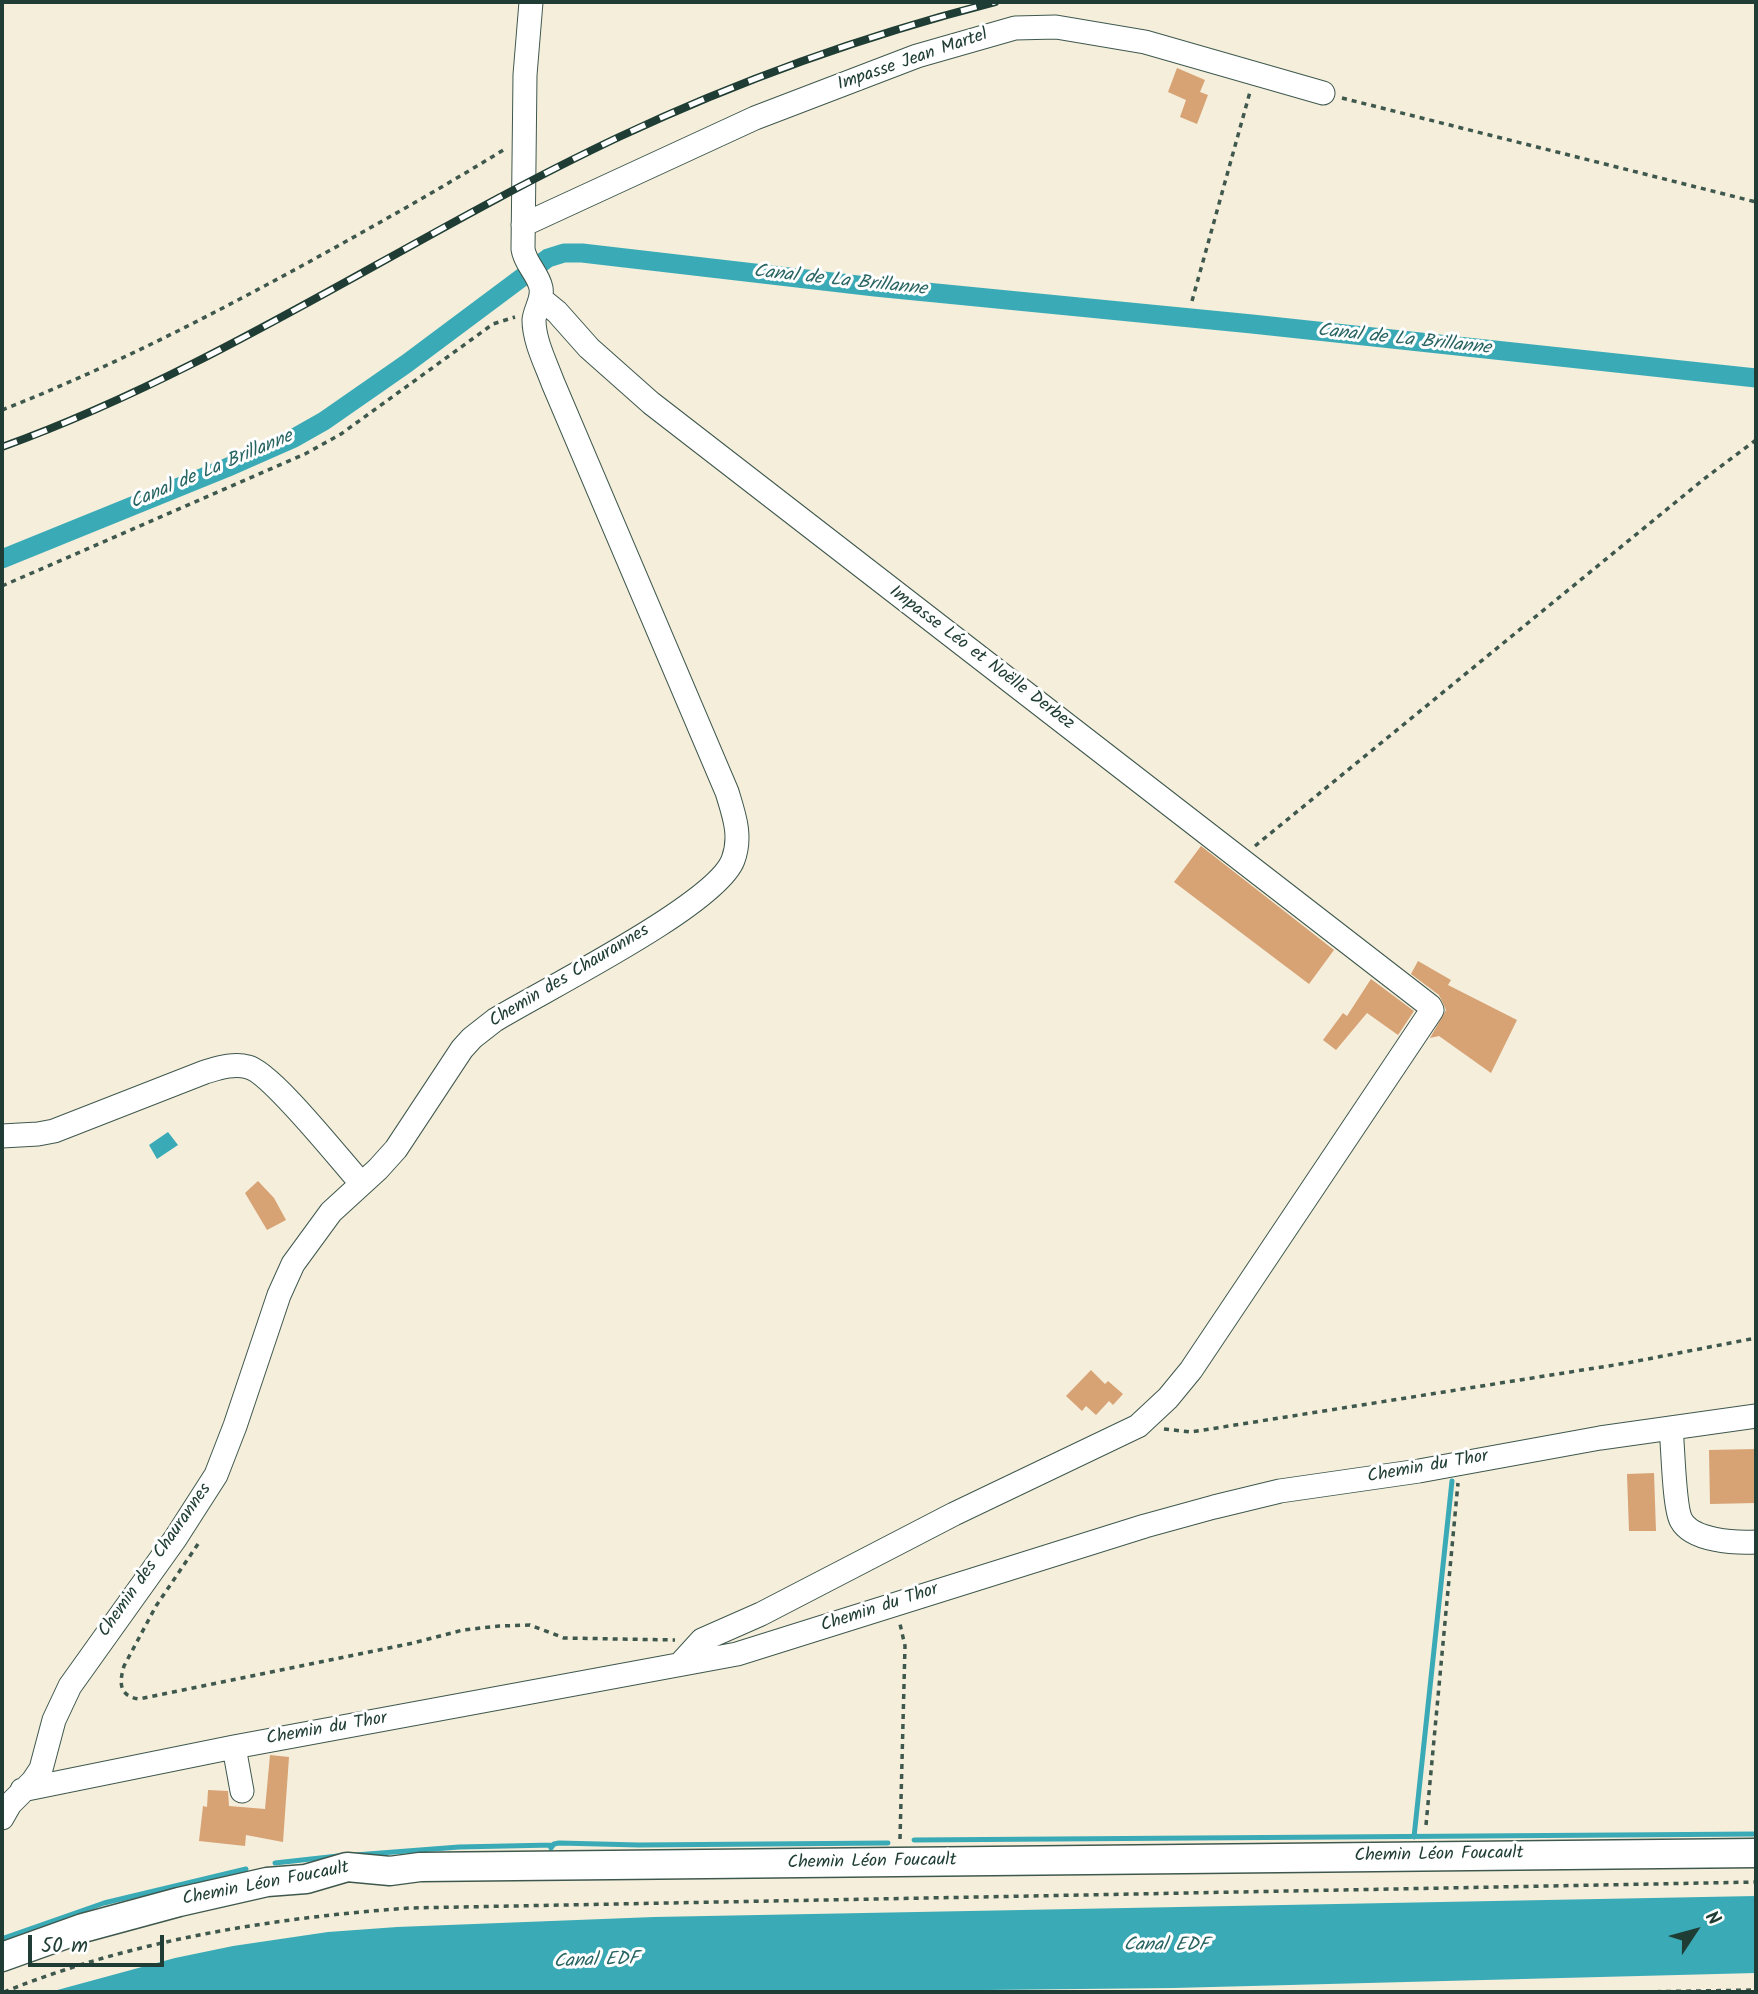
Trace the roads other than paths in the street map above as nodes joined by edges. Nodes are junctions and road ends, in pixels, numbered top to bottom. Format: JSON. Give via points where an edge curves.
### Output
{"nodes":[{"id":1,"x":531,"y":2,"type":"edge"},
{"id":2,"x":1323,"y":93,"type":"road end"},
{"id":3,"x":523,"y":225,"type":"junction"},
{"id":4,"x":538,"y":308,"type":"junction"},
{"id":5,"x":2,"y":1136,"type":"edge"},
{"id":6,"x":360,"y":1183,"type":"junction"},
{"id":7,"x":1756,"y":1416,"type":"edge"},
{"id":8,"x":1671,"y":1428,"type":"junction"},
{"id":9,"x":1756,"y":1542,"type":"edge"},
{"id":10,"x":681,"y":1663,"type":"junction"},
{"id":11,"x":234,"y":1747,"type":"junction"},
{"id":12,"x":242,"y":1791,"type":"dead end"},
{"id":13,"x":12,"y":1792,"type":"edge"},
{"id":14,"x":2,"y":1818,"type":"edge"},
{"id":15,"x":1756,"y":1853,"type":"edge"},
{"id":16,"x":2,"y":1957,"type":"edge"}],
"edges":[{"from":1,"to":3,"type":"street","name":"Chemin des Chaurannes"},
{"from":2,"to":3,"type":"street","name":"Impasse Jean Martel","via":[[1180,51],[1088,32],[1037,26],[1004,30],[917,56],[755,118]]},
{"from":3,"to":4,"type":"street","name":"Chemin des Chaurannes","via":[[523,253],[541,289]]},
{"from":4,"to":6,"type":"street","name":"Chemin des Chaurannes","via":[[536,333],[553,383],[727,792],[737,825],[737,848],[726,871],[699,897],[472,1038],[396,1149]]},
{"from":4,"to":10,"type":"street","name":"Impasse Léo et Noëlle Derbez","via":[[557,312],[589,348],[651,403],[1431,1007],[1424,1024],[1191,1370],[1138,1426],[698,1643]]},
{"from":5,"to":6,"type":"street","via":[[54,1130],[205,1072],[247,1066],[269,1079]]},
{"from":6,"to":13,"type":"street","name":"Chemin des Chaurannes","via":[[331,1212],[293,1264],[216,1475],[70,1686],[54,1720],[41,1769]]},
{"from":7,"to":8,"type":"street","name":"Chemin du Thor"},
{"from":8,"to":9,"type":"street","via":[[1681,1519],[1691,1531],[1727,1542]]},
{"from":8,"to":10,"type":"street","name":"Chemin du Thor","via":[[1280,1491],[953,1585],[758,1649]]},
{"from":10,"to":11,"type":"street","name":"Chemin du Thor"},
{"from":11,"to":12,"type":"street"},
{"from":11,"to":13,"type":"street","name":"Chemin du Thor"},
{"from":13,"to":14,"type":"street","name":"Chemin des Chaurannes"},
{"from":15,"to":16,"type":"main road","name":"Chemin Léon Foucault","via":[[420,1867],[390,1871],[347,1867],[321,1876],[267,1882],[179,1902],[70,1932]]}]}
